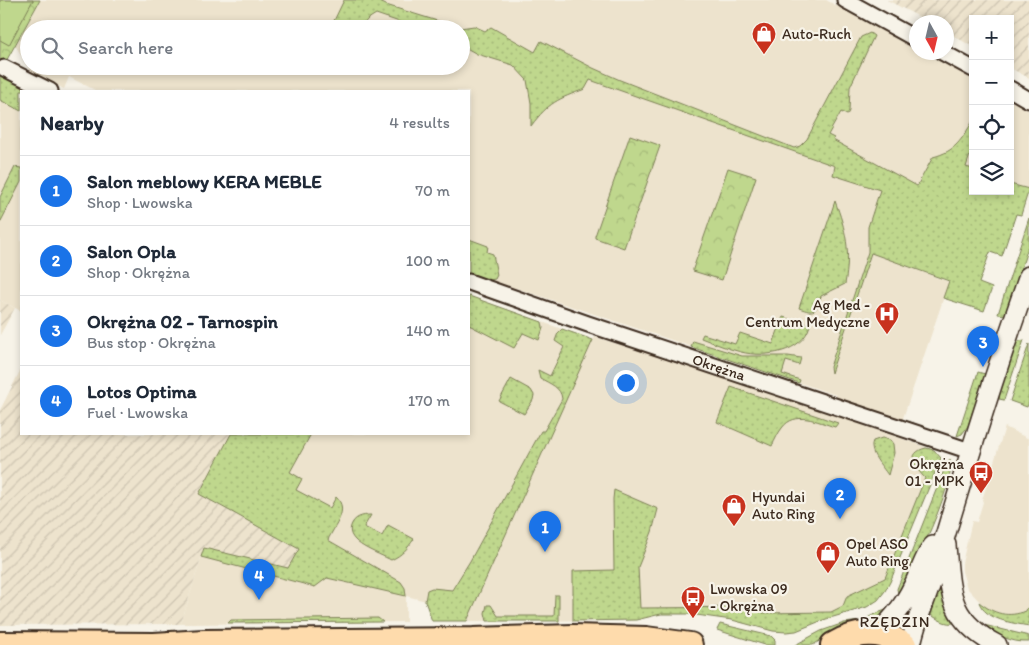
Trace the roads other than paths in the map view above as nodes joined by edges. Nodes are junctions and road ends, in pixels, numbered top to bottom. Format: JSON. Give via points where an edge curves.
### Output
{"nodes":[{"id":1,"x":845,"y":0,"type":"edge"},
{"id":2,"x":909,"y":35,"type":"edge"},
{"id":3,"x":954,"y":59,"type":"edge"},
{"id":4,"x":969,"y":67,"type":"edge"},
{"id":5,"x":4,"y":68,"type":"dead end"},
{"id":6,"x":48,"y":90,"type":"edge"},
{"id":7,"x":1014,"y":91,"type":"edge"},
{"id":8,"x":1029,"y":100,"type":"edge"},
{"id":9,"x":1029,"y":276,"type":"edge"},
{"id":10,"x":470,"y":282,"type":"edge"},
{"id":11,"x":970,"y":451,"type":"junction"},
{"id":12,"x":945,"y":532,"type":"junction"},
{"id":13,"x":878,"y":633,"type":"junction"},
{"id":14,"x":0,"y":644,"type":"edge"},
{"id":15,"x":690,"y":645,"type":"edge"},
{"id":16,"x":833,"y":645,"type":"edge"},
{"id":17,"x":904,"y":645,"type":"edge"},
{"id":18,"x":911,"y":645,"type":"edge"},
{"id":19,"x":997,"y":645,"type":"edge"}],
"edges":[{"from":1,"to":2,"type":"street"},
{"from":3,"to":4,"type":"street"},
{"from":5,"to":6,"type":"street"},
{"from":7,"to":8,"type":"street"},
{"from":9,"to":11,"type":"street"},
{"from":10,"to":11,"type":"street","name":"Okrężna"},
{"from":11,"to":12,"type":"street"},
{"from":12,"to":13,"type":"street","via":[[927,553],[900,610]]},
{"from":12,"to":18,"type":"street"},
{"from":12,"to":19,"type":"street","via":[[955,608],[967,625]]},
{"from":13,"to":16,"type":"main road","via":[[861,633]]},
{"from":13,"to":17,"type":"main road"},
{"from":14,"to":15,"type":"main road","via":[[154,645],[572,637],[637,638]]}]}
